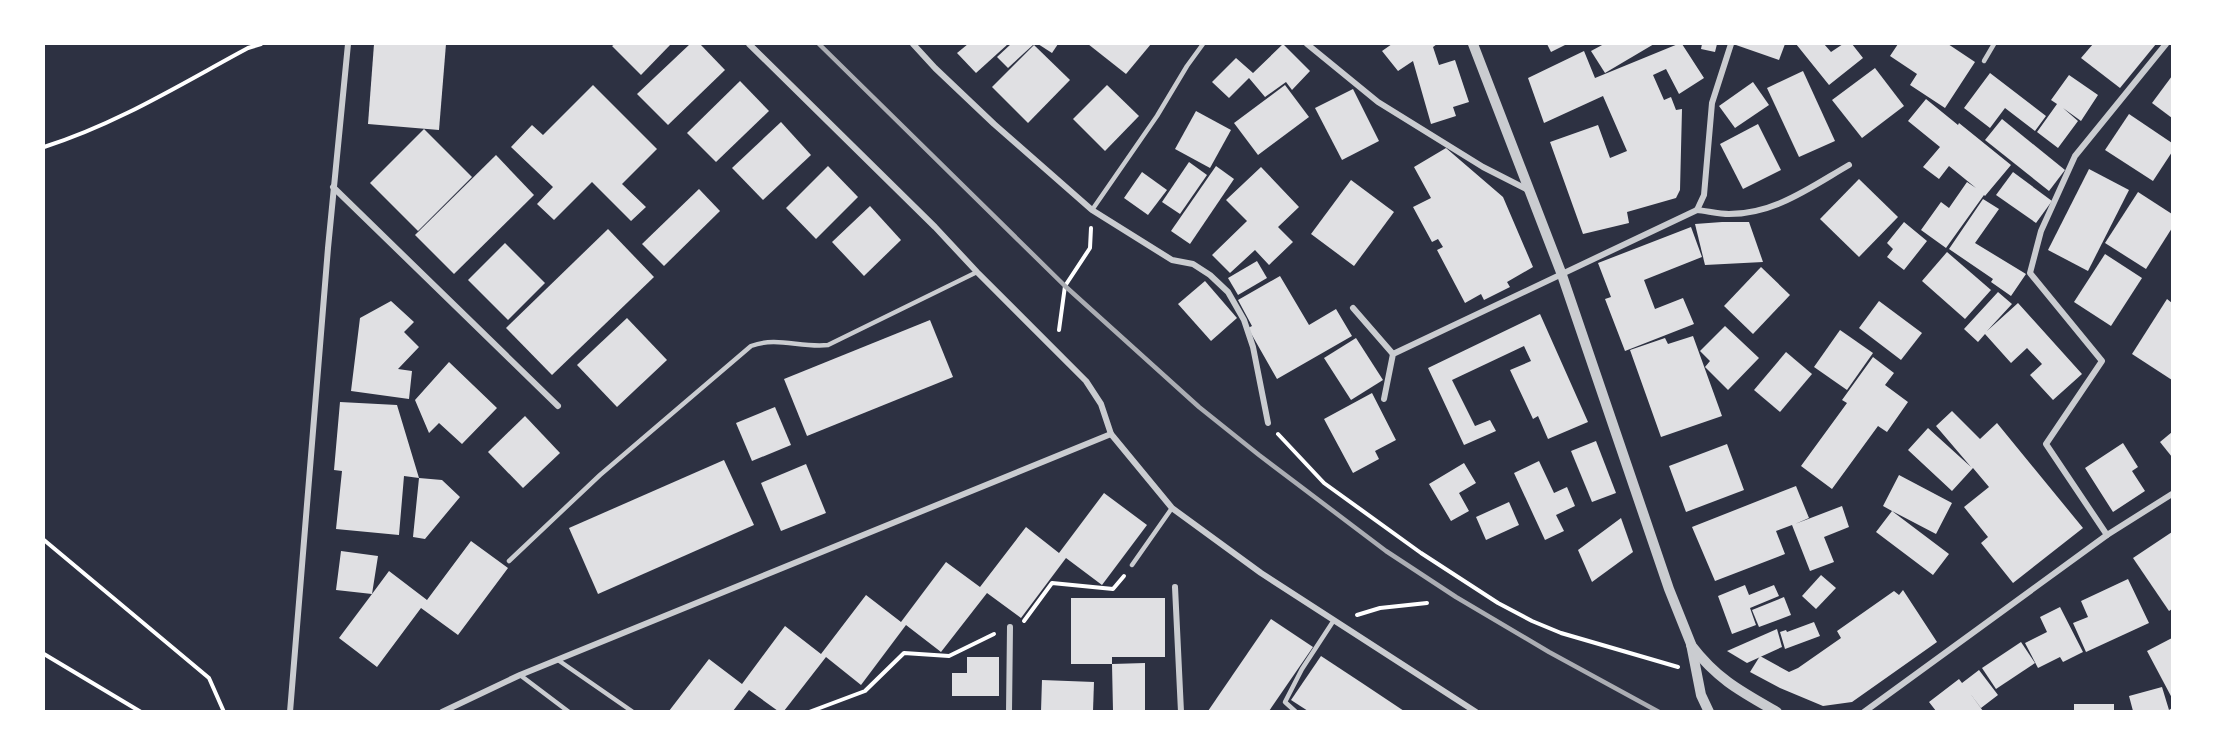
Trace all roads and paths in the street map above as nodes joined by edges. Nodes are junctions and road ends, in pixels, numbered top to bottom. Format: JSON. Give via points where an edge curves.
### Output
{"nodes":[{"id":1,"x":261,"y":44,"type":"edge"},
{"id":2,"x":348,"y":44,"type":"edge"},
{"id":3,"x":749,"y":44,"type":"edge"},
{"id":4,"x":913,"y":44,"type":"edge"},
{"id":5,"x":1203,"y":44,"type":"edge"},
{"id":6,"x":1307,"y":44,"type":"edge"},
{"id":7,"x":1473,"y":44,"type":"edge"},
{"id":8,"x":1731,"y":44,"type":"edge"},
{"id":9,"x":1994,"y":44,"type":"edge"},
{"id":10,"x":2166,"y":44,"type":"edge"},
{"id":11,"x":1984,"y":61,"type":"dead end"},
{"id":12,"x":44,"y":147,"type":"edge"},
{"id":13,"x":1849,"y":165,"type":"dead end"},
{"id":14,"x":333,"y":187,"type":"junction"},
{"id":15,"x":1531,"y":191,"type":"junction"},
{"id":16,"x":1092,"y":210,"type":"junction"},
{"id":17,"x":1697,"y":210,"type":"junction"},
{"id":18,"x":977,"y":272,"type":"junction"},
{"id":19,"x":1562,"y":275,"type":"junction"},
{"id":20,"x":1353,"y":308,"type":"dead end"},
{"id":21,"x":1056,"y":351,"type":"junction"},
{"id":22,"x":1393,"y":354,"type":"junction"},
{"id":23,"x":1384,"y":399,"type":"dead end"},
{"id":24,"x":558,"y":406,"type":"dead end"},
{"id":25,"x":1268,"y":423,"type":"joint"},
{"id":26,"x":1111,"y":434,"type":"junction"},
{"id":27,"x":2172,"y":494,"type":"edge"},
{"id":28,"x":1172,"y":507,"type":"junction"},
{"id":29,"x":2107,"y":535,"type":"junction"},
{"id":30,"x":44,"y":540,"type":"edge"},
{"id":31,"x":509,"y":561,"type":"dead end"},
{"id":32,"x":1132,"y":566,"type":"joint"},
{"id":33,"x":1174,"y":587,"type":"dead end"},
{"id":34,"x":1427,"y":603,"type":"dead end"},
{"id":35,"x":1335,"y":621,"type":"junction"},
{"id":36,"x":1010,"y":627,"type":"joint"},
{"id":37,"x":1010,"y":640,"type":"junction"},
{"id":38,"x":1690,"y":644,"type":"junction"},
{"id":39,"x":44,"y":654,"type":"edge"},
{"id":40,"x":558,"y":660,"type":"junction"},
{"id":41,"x":1694,"y":665,"type":"junction"},
{"id":42,"x":520,"y":675,"type":"junction"},
{"id":43,"x":139,"y":711,"type":"edge"},
{"id":44,"x":224,"y":711,"type":"edge"},
{"id":45,"x":290,"y":711,"type":"edge"},
{"id":46,"x":442,"y":711,"type":"edge"},
{"id":47,"x":569,"y":711,"type":"edge"},
{"id":48,"x":633,"y":711,"type":"edge"},
{"id":49,"x":809,"y":711,"type":"edge"},
{"id":50,"x":1009,"y":711,"type":"edge"},
{"id":51,"x":1181,"y":711,"type":"edge"},
{"id":52,"x":1296,"y":711,"type":"edge"},
{"id":53,"x":1476,"y":711,"type":"edge"},
{"id":54,"x":1709,"y":711,"type":"edge"},
{"id":55,"x":1777,"y":711,"type":"edge"},
{"id":56,"x":1864,"y":711,"type":"edge"}],
"edges":[{"from":1,"to":12,"type":"path","via":[[133,111]]},
{"from":2,"to":14,"type":"street"},
{"from":3,"to":18,"type":"street"},
{"from":4,"to":16,"type":"street","via":[[994,124]]},
{"from":5,"to":16,"type":"lane"},
{"from":6,"to":15,"type":"street","via":[[1378,102],[1483,168]]},
{"from":7,"to":15,"type":"street"},
{"from":8,"to":17,"type":"street","via":[[1712,103],[1704,195]]},
{"from":9,"to":11,"type":"lane"},
{"from":10,"to":29,"type":"street","via":[[2075,156],[2041,231],[2030,273],[2102,361],[2046,444]]},
{"from":13,"to":17,"type":"street","via":[[1785,203],[1729,214]]},
{"from":14,"to":24,"type":"street"},
{"from":14,"to":45,"type":"street"},
{"from":15,"to":19,"type":"street"},
{"from":16,"to":21,"type":"path","via":[[1090,248],[1065,286]]},
{"from":16,"to":25,"type":"street","via":[[1172,260],[1193,264],[1228,292],[1253,347]]},
{"from":17,"to":19,"type":"street"},
{"from":18,"to":21,"type":"street"},
{"from":18,"to":31,"type":"lane","via":[[828,345],[806,347],[771,341],[751,346],[600,475]]},
{"from":19,"to":22,"type":"street"},
{"from":19,"to":38,"type":"street"},
{"from":20,"to":22,"type":"street"},
{"from":21,"to":26,"type":"street","via":[[1086,381],[1101,404]]},
{"from":22,"to":23,"type":"street"},
{"from":25,"to":41,"type":"path","via":[[1324,483],[1498,603],[1561,633],[1680,667]]},
{"from":26,"to":28,"type":"street"},
{"from":26,"to":40,"type":"street"},
{"from":27,"to":29,"type":"street"},
{"from":28,"to":32,"type":"lane"},
{"from":28,"to":35,"type":"street","via":[[1261,573]]},
{"from":29,"to":56,"type":"street"},
{"from":30,"to":44,"type":"path","via":[[209,678]]},
{"from":32,"to":37,"type":"path","via":[[1113,589],[1052,583]]},
{"from":33,"to":51,"type":"street"},
{"from":34,"to":35,"type":"path","via":[[1380,608]]},
{"from":35,"to":52,"type":"lane","via":[[1285,702]]},
{"from":35,"to":53,"type":"street"},
{"from":36,"to":37,"type":"street"},
{"from":36,"to":49,"type":"path","via":[[949,656],[904,652],[865,691]]},
{"from":37,"to":50,"type":"street"},
{"from":38,"to":41,"type":"street"},
{"from":38,"to":55,"type":"street","via":[[1724,680]]},
{"from":39,"to":43,"type":"path"},
{"from":40,"to":42,"type":"street"},
{"from":40,"to":48,"type":"lane"},
{"from":41,"to":54,"type":"street"},
{"from":42,"to":46,"type":"street"},
{"from":42,"to":47,"type":"lane"}]}
